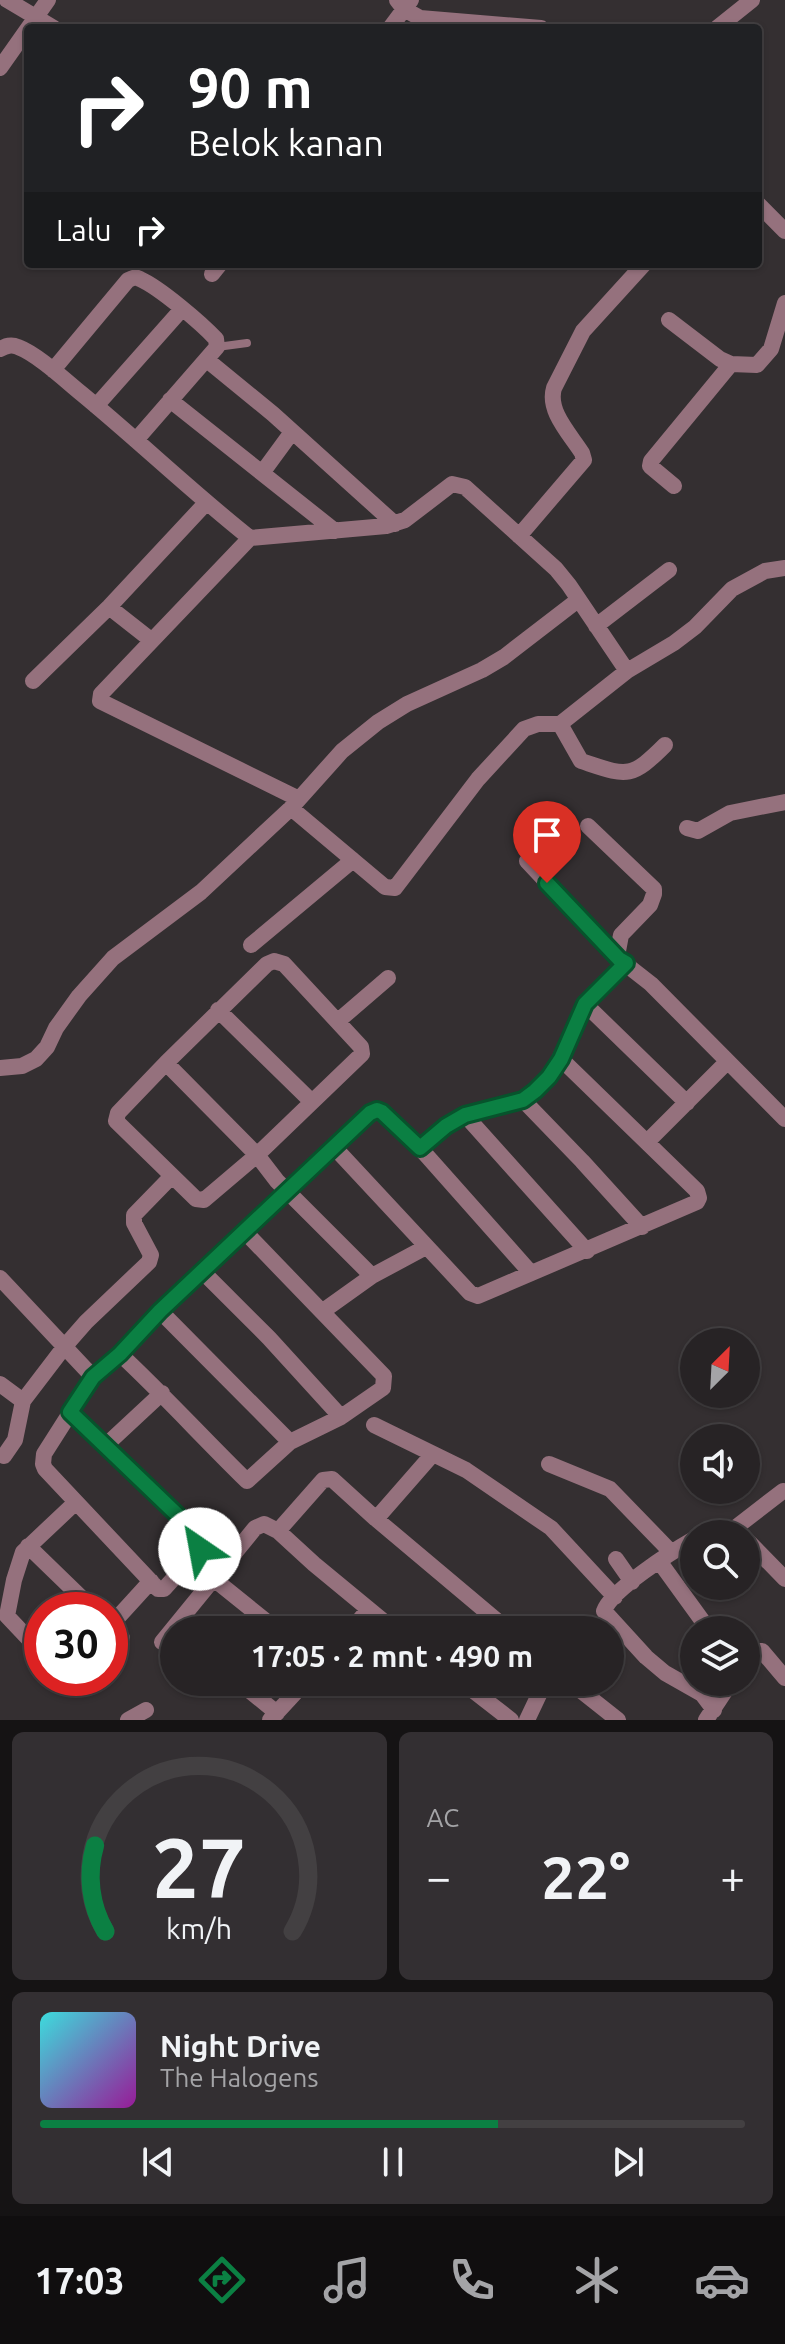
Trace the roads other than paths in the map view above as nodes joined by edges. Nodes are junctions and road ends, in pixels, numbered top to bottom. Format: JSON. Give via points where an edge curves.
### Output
{"nodes":[{"id":1,"x":7,"y":0,"type":"edge"},
{"id":2,"x":48,"y":0,"type":"edge"},
{"id":3,"x":752,"y":0,"type":"edge"},
{"id":4,"x":404,"y":3,"type":"edge"},
{"id":5,"x":34,"y":17,"type":"junction"},
{"id":6,"x":29,"y":24,"type":"edge"},
{"id":7,"x":47,"y":24,"type":"edge"},
{"id":8,"x":392,"y":24,"type":"edge"},
{"id":9,"x":493,"y":24,"type":"edge"},
{"id":10,"x":722,"y":24,"type":"edge"},
{"id":11,"x":24,"y":32,"type":"edge"},
{"id":12,"x":0,"y":68,"type":"edge"},
{"id":13,"x":762,"y":208,"type":"edge"},
{"id":14,"x":785,"y":231,"type":"edge"},
{"id":15,"x":640,"y":268,"type":"edge"},
{"id":16,"x":785,"y":303,"type":"edge"},
{"id":17,"x":182,"y":309,"type":"junction"},
{"id":18,"x":669,"y":320,"type":"dead end"},
{"id":19,"x":247,"y":343,"type":"dead end"},
{"id":20,"x":0,"y":349,"type":"edge"},
{"id":21,"x":212,"y":353,"type":"junction"},
{"id":22,"x":731,"y":364,"type":"junction"},
{"id":23,"x":53,"y":370,"type":"junction"},
{"id":24,"x":170,"y":400,"type":"junction"},
{"id":25,"x":96,"y":406,"type":"junction"},
{"id":26,"x":292,"y":432,"type":"junction"},
{"id":27,"x":136,"y":440,"type":"junction"},
{"id":28,"x":262,"y":473,"type":"junction"},
{"id":29,"x":674,"y":486,"type":"dead end"},
{"id":30,"x":206,"y":503,"type":"junction"},
{"id":31,"x":395,"y":524,"type":"junction"},
{"id":32,"x":335,"y":531,"type":"junction"},
{"id":33,"x":519,"y":536,"type":"junction"},
{"id":34,"x":250,"y":538,"type":"junction"},
{"id":35,"x":785,"y":568,"type":"edge"},
{"id":36,"x":669,"y":570,"type":"dead end"},
{"id":37,"x":578,"y":600,"type":"junction"},
{"id":38,"x":109,"y":607,"type":"junction"},
{"id":39,"x":596,"y":626,"type":"junction"},
{"id":40,"x":151,"y":640,"type":"junction"},
{"id":41,"x":627,"y":671,"type":"junction"},
{"id":42,"x":33,"y":681,"type":"dead end"},
{"id":43,"x":560,"y":724,"type":"junction"},
{"id":44,"x":665,"y":745,"type":"dead end"},
{"id":45,"x":785,"y":802,"type":"edge"},
{"id":46,"x":295,"y":804,"type":"junction"},
{"id":47,"x":588,"y":826,"type":"dead end"},
{"id":48,"x":687,"y":828,"type":"dead end"},
{"id":49,"x":353,"y":860,"type":"junction"},
{"id":50,"x":527,"y":861,"type":"dead end"},
{"id":51,"x":251,"y":945,"type":"dead end"},
{"id":52,"x":623,"y":961,"type":"junction"},
{"id":53,"x":388,"y":978,"type":"dead end"},
{"id":54,"x":585,"y":1004,"type":"junction"},
{"id":55,"x":218,"y":1010,"type":"junction"},
{"id":56,"x":338,"y":1021,"type":"junction"},
{"id":57,"x":561,"y":1059,"type":"junction"},
{"id":58,"x":727,"y":1062,"type":"junction"},
{"id":59,"x":166,"y":1063,"type":"junction"},
{"id":60,"x":0,"y":1068,"type":"edge"},
{"id":61,"x":523,"y":1100,"type":"junction"},
{"id":62,"x":312,"y":1102,"type":"junction"},
{"id":63,"x":687,"y":1103,"type":"junction"},
{"id":64,"x":465,"y":1115,"type":"junction"},
{"id":65,"x":785,"y":1119,"type":"edge"},
{"id":66,"x":647,"y":1142,"type":"junction"},
{"id":67,"x":334,"y":1147,"type":"junction"},
{"id":68,"x":420,"y":1148,"type":"junction"},
{"id":69,"x":272,"y":1174,"type":"junction"},
{"id":70,"x":172,"y":1176,"type":"junction"},
{"id":71,"x":642,"y":1227,"type":"junction"},
{"id":72,"x":244,"y":1231,"type":"junction"},
{"id":73,"x":426,"y":1247,"type":"junction"},
{"id":74,"x":587,"y":1251,"type":"junction"},
{"id":75,"x":203,"y":1272,"type":"junction"},
{"id":76,"x":531,"y":1273,"type":"junction"},
{"id":77,"x":372,"y":1276,"type":"junction"},
{"id":78,"x":0,"y":1278,"type":"edge"},
{"id":79,"x":160,"y":1311,"type":"junction"},
{"id":80,"x":323,"y":1311,"type":"junction"},
{"id":81,"x":120,"y":1354,"type":"junction"},
{"id":82,"x":78,"y":1360,"type":"junction"},
{"id":83,"x":0,"y":1384,"type":"edge"},
{"id":84,"x":162,"y":1393,"type":"junction"},
{"id":85,"x":23,"y":1401,"type":"junction"},
{"id":86,"x":70,"y":1412,"type":"junction"},
{"id":87,"x":341,"y":1417,"type":"junction"},
{"id":88,"x":374,"y":1425,"type":"dead end"},
{"id":89,"x":290,"y":1442,"type":"junction"},
{"id":90,"x":105,"y":1446,"type":"junction"},
{"id":91,"x":432,"y":1455,"type":"junction"},
{"id":92,"x":4,"y":1456,"type":"dead end"},
{"id":93,"x":549,"y":1464,"type":"dead end"},
{"id":94,"x":783,"y":1491,"type":"dead end"},
{"id":95,"x":76,"y":1502,"type":"junction"},
{"id":96,"x":376,"y":1519,"type":"junction"},
{"id":97,"x":755,"y":1520,"type":"edge"},
{"id":98,"x":278,"y":1531,"type":"junction"},
{"id":99,"x":28,"y":1546,"type":"junction"},
{"id":100,"x":680,"y":1548,"type":"edge"},
{"id":101,"x":760,"y":1553,"type":"edge"},
{"id":102,"x":665,"y":1557,"type":"junction"},
{"id":103,"x":616,"y":1559,"type":"dead end"},
{"id":104,"x":7,"y":1578,"type":"edge"},
{"id":105,"x":785,"y":1579,"type":"edge"},
{"id":106,"x":215,"y":1580,"type":"junction"},
{"id":107,"x":151,"y":1581,"type":"junction"},
{"id":108,"x":632,"y":1582,"type":"junction"},
{"id":109,"x":75,"y":1592,"type":"edge"},
{"id":110,"x":615,"y":1597,"type":"junction"},
{"id":111,"x":368,"y":1610,"type":"junction"},
{"id":112,"x":128,"y":1611,"type":"edge"},
{"id":113,"x":186,"y":1616,"type":"edge"},
{"id":114,"x":260,"y":1616,"type":"edge"},
{"id":115,"x":363,"y":1616,"type":"edge"},
{"id":116,"x":376,"y":1616,"type":"edge"},
{"id":117,"x":491,"y":1616,"type":"edge"},
{"id":118,"x":701,"y":1616,"type":"edge"},
{"id":119,"x":24,"y":1634,"type":"edge"},
{"id":120,"x":760,"y":1651,"type":"edge"},
{"id":121,"x":785,"y":1678,"type":"edge"},
{"id":122,"x":680,"y":1682,"type":"edge"},
{"id":123,"x":253,"y":1696,"type":"edge"},
{"id":124,"x":292,"y":1696,"type":"edge"},
{"id":125,"x":480,"y":1696,"type":"edge"},
{"id":126,"x":538,"y":1696,"type":"edge"},
{"id":127,"x":588,"y":1696,"type":"edge"},
{"id":128,"x":703,"y":1696,"type":"edge"},
{"id":129,"x":722,"y":1696,"type":"edge"},
{"id":130,"x":146,"y":1710,"type":"dead end"},
{"id":131,"x":710,"y":1715,"type":"edge"},
{"id":132,"x":273,"y":1717,"type":"edge"},
{"id":133,"x":128,"y":1720,"type":"edge"},
{"id":134,"x":511,"y":1720,"type":"edge"},
{"id":135,"x":527,"y":1720,"type":"edge"},
{"id":136,"x":618,"y":1720,"type":"edge"}],
"edges":[{"from":1,"to":5,"type":"street"},
{"from":2,"to":5,"type":"street"},
{"from":3,"to":10,"type":"street"},
{"from":4,"to":8,"type":"street"},
{"from":4,"to":9,"type":"street","via":[[420,18]]},
{"from":5,"to":6,"type":"street"},
{"from":5,"to":7,"type":"street"},
{"from":11,"to":12,"type":"street"},
{"from":13,"to":14,"type":"street"},
{"from":15,"to":33,"type":"street","via":[[583,331],[554,388],[554,408],[584,460]]},
{"from":16,"to":22,"type":"street","via":[[765,358],[757,365]]},
{"from":17,"to":21,"type":"street","via":[[216,339]]},
{"from":17,"to":23,"type":"street","via":[[142,280],[128,280]]},
{"from":17,"to":25,"type":"street"},
{"from":18,"to":22,"type":"street"},
{"from":19,"to":21,"type":"lane"},
{"from":20,"to":23,"type":"street","via":[[21,348]]},
{"from":21,"to":24,"type":"street"},
{"from":21,"to":26,"type":"street"},
{"from":22,"to":29,"type":"street","via":[[651,461],[650,466]]},
{"from":23,"to":25,"type":"street"},
{"from":24,"to":27,"type":"street"},
{"from":24,"to":28,"type":"street"},
{"from":25,"to":27,"type":"street"},
{"from":26,"to":28,"type":"street"},
{"from":26,"to":31,"type":"street"},
{"from":27,"to":30,"type":"street"},
{"from":28,"to":32,"type":"street"},
{"from":30,"to":34,"type":"street"},
{"from":30,"to":38,"type":"street"},
{"from":31,"to":32,"type":"street"},
{"from":31,"to":33,"type":"street","via":[[457,484]]},
{"from":32,"to":34,"type":"street"},
{"from":33,"to":37,"type":"street","via":[[556,569]]},
{"from":34,"to":40,"type":"street"},
{"from":35,"to":41,"type":"street","via":[[765,571],[732,589],[695,627]]},
{"from":36,"to":39,"type":"street"},
{"from":37,"to":39,"type":"street"},
{"from":37,"to":46,"type":"street","via":[[504,657],[378,722],[342,751]]},
{"from":38,"to":40,"type":"street"},
{"from":38,"to":42,"type":"street"},
{"from":39,"to":41,"type":"street"},
{"from":40,"to":46,"type":"street","via":[[100,701]]},
{"from":41,"to":43,"type":"street"},
{"from":43,"to":44,"type":"street","via":[[581,761],[611,771],[639,769]]},
{"from":43,"to":49,"type":"street","via":[[524,729],[478,779],[395,888],[385,887]]},
{"from":45,"to":48,"type":"street","via":[[730,813],[698,831]]},
{"from":46,"to":49,"type":"street"},
{"from":46,"to":60,"type":"street","via":[[181,909],[113,958],[36,1059]]},
{"from":47,"to":52,"type":"street","via":[[654,889],[650,905],[621,935],[618,951]]},
{"from":49,"to":51,"type":"street"},
{"from":50,"to":52,"type":"street"},
{"from":52,"to":54,"type":"street"},
{"from":52,"to":58,"type":"street"},
{"from":53,"to":56,"type":"street"},
{"from":54,"to":57,"type":"street"},
{"from":54,"to":63,"type":"street"},
{"from":55,"to":56,"type":"street","via":[[274,961],[284,964]]},
{"from":55,"to":59,"type":"street"},
{"from":55,"to":62,"type":"street"},
{"from":56,"to":62,"type":"street","via":[[362,1054]]},
{"from":57,"to":61,"type":"street"},
{"from":57,"to":66,"type":"street"},
{"from":58,"to":63,"type":"street"},
{"from":58,"to":65,"type":"street"},
{"from":59,"to":69,"type":"street"},
{"from":59,"to":70,"type":"street","via":[[116,1121]]},
{"from":61,"to":64,"type":"street"},
{"from":61,"to":71,"type":"street"},
{"from":62,"to":69,"type":"street"},
{"from":63,"to":66,"type":"street"},
{"from":64,"to":68,"type":"street"},
{"from":64,"to":74,"type":"street"},
{"from":66,"to":71,"type":"street","via":[[699,1198]]},
{"from":67,"to":68,"type":"street","via":[[377,1110]]},
{"from":67,"to":69,"type":"street"},
{"from":67,"to":73,"type":"street"},
{"from":68,"to":76,"type":"street"},
{"from":69,"to":70,"type":"street","via":[[204,1200]]},
{"from":69,"to":72,"type":"street"},
{"from":69,"to":77,"type":"street"},
{"from":70,"to":82,"type":"street","via":[[134,1215],[151,1255],[149,1262],[86,1322]]},
{"from":71,"to":74,"type":"street"},
{"from":72,"to":75,"type":"street"},
{"from":72,"to":80,"type":"street"},
{"from":73,"to":76,"type":"street","via":[[475,1296]]},
{"from":73,"to":77,"type":"street"},
{"from":74,"to":76,"type":"street"},
{"from":75,"to":79,"type":"street"},
{"from":75,"to":87,"type":"street"},
{"from":77,"to":80,"type":"street"},
{"from":78,"to":82,"type":"street"},
{"from":79,"to":81,"type":"street"},
{"from":79,"to":89,"type":"street"},
{"from":80,"to":87,"type":"street","via":[[385,1380],[383,1388]]},
{"from":81,"to":82,"type":"street"},
{"from":81,"to":84,"type":"street"},
{"from":82,"to":85,"type":"street"},
{"from":82,"to":86,"type":"street"},
{"from":83,"to":85,"type":"street"},
{"from":84,"to":89,"type":"street","via":[[247,1481]]},
{"from":84,"to":90,"type":"street"},
{"from":85,"to":92,"type":"street","via":[[15,1440]]},
{"from":86,"to":90,"type":"street"},
{"from":86,"to":95,"type":"street","via":[[43,1464]]},
{"from":87,"to":89,"type":"street"},
{"from":88,"to":91,"type":"street"},
{"from":90,"to":107,"type":"street","via":[[199,1541],[200,1549],[167,1587],[158,1589]]},
{"from":91,"to":96,"type":"street"},
{"from":91,"to":110,"type":"street","via":[[466,1470],[551,1528]]},
{"from":93,"to":102,"type":"street","via":[[610,1489]]},
{"from":94,"to":97,"type":"street"},
{"from":95,"to":99,"type":"street"},
{"from":95,"to":107,"type":"street"},
{"from":96,"to":98,"type":"street","via":[[327,1478]]},
{"from":96,"to":117,"type":"street"},
{"from":98,"to":106,"type":"street","via":[[264,1524],[255,1528]]},
{"from":98,"to":111,"type":"street"},
{"from":99,"to":104,"type":"street"},
{"from":99,"to":109,"type":"street"},
{"from":100,"to":102,"type":"street"},
{"from":101,"to":105,"type":"street"},
{"from":102,"to":108,"type":"street"},
{"from":102,"to":118,"type":"street"},
{"from":103,"to":108,"type":"street"},
{"from":104,"to":119,"type":"street","via":[[7,1616]]},
{"from":106,"to":113,"type":"street"},
{"from":106,"to":114,"type":"street"},
{"from":107,"to":112,"type":"street"},
{"from":108,"to":110,"type":"street"},
{"from":110,"to":122,"type":"street","via":[[605,1614],[646,1657]]},
{"from":111,"to":115,"type":"street"},
{"from":111,"to":116,"type":"street"},
{"from":120,"to":121,"type":"street"},
{"from":123,"to":132,"type":"street"},
{"from":124,"to":132,"type":"street"},
{"from":125,"to":134,"type":"street"},
{"from":126,"to":135,"type":"street"},
{"from":127,"to":136,"type":"street"},
{"from":128,"to":131,"type":"street"},
{"from":129,"to":131,"type":"street"},
{"from":130,"to":133,"type":"street"}]}
